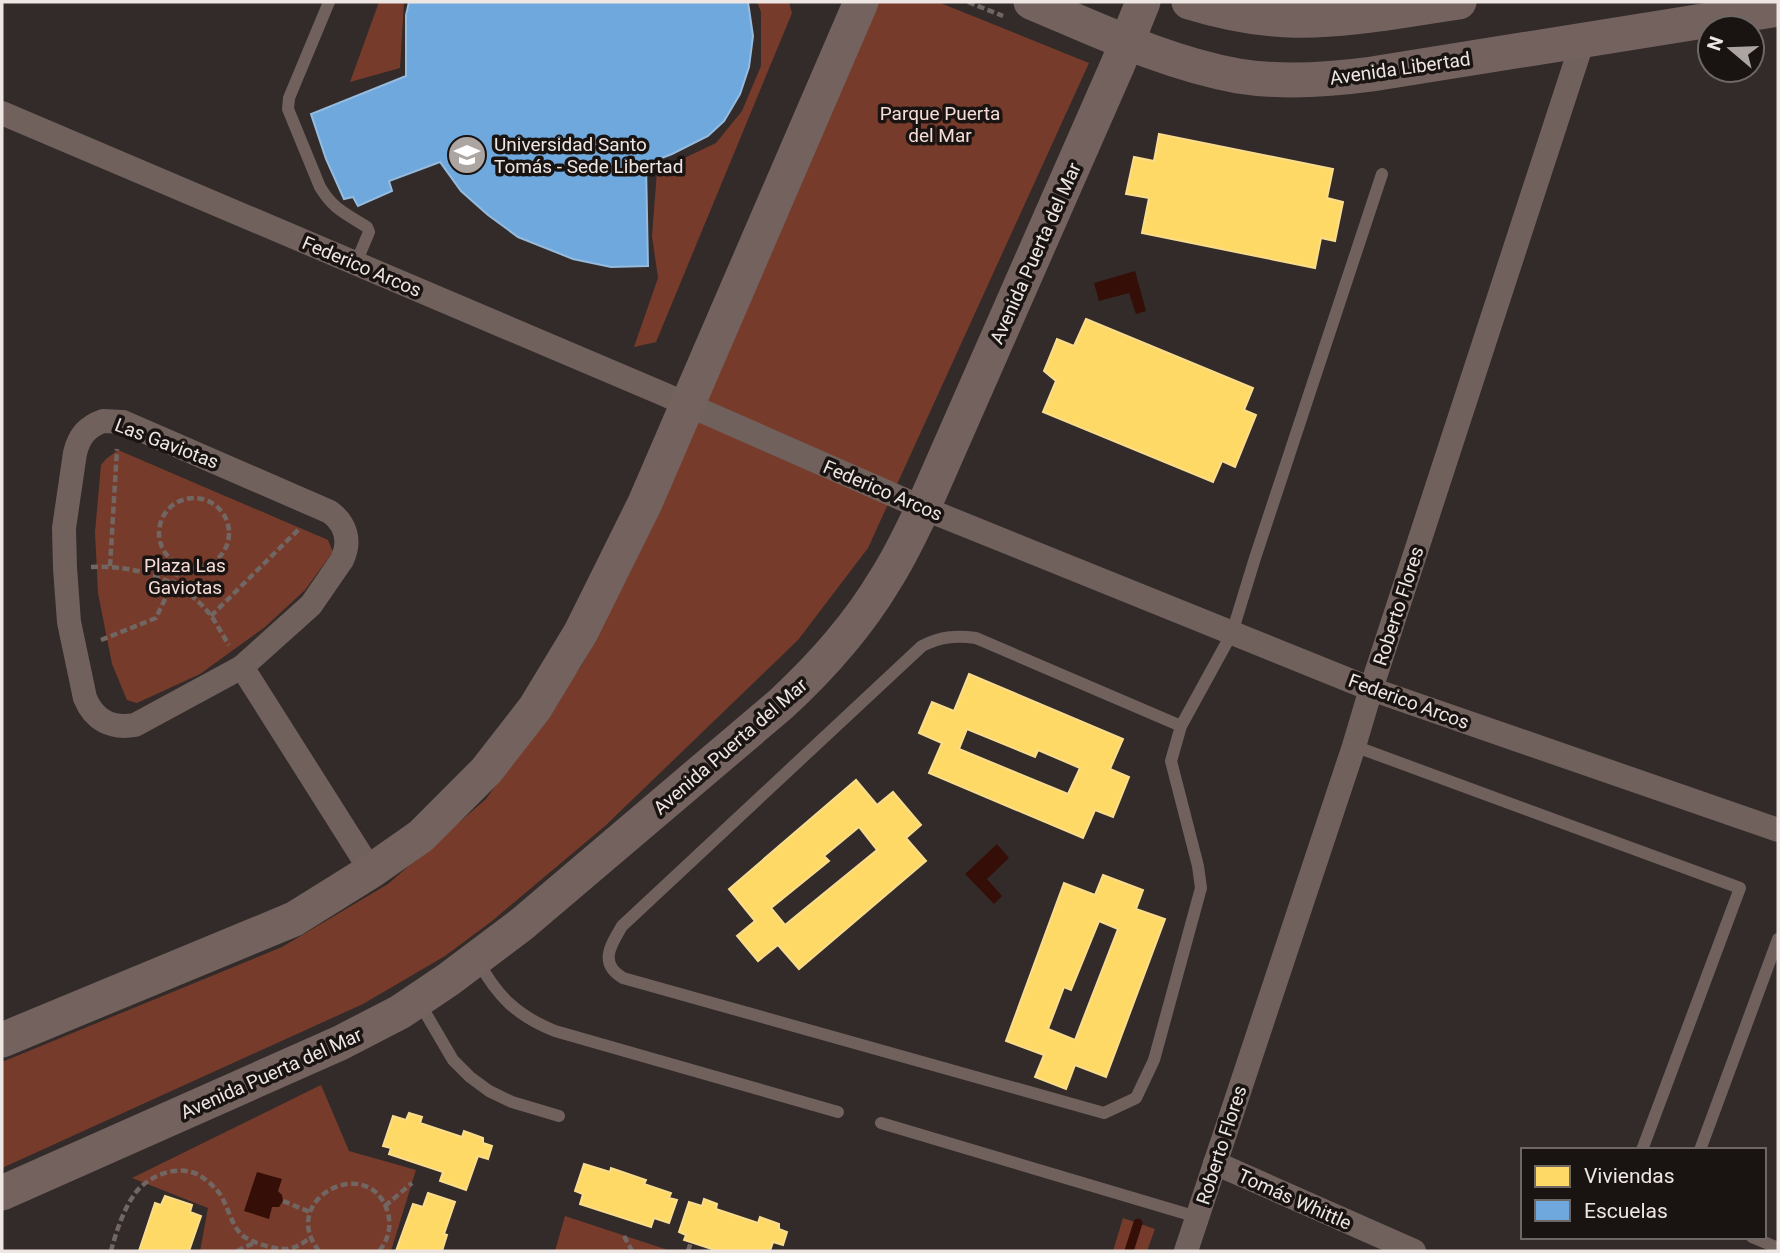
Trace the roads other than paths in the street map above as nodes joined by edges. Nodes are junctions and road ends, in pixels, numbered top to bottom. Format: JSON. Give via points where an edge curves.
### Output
{"nodes":[{"id":1,"x":329,"y":2,"type":"edge"},
{"id":2,"x":861,"y":2,"type":"edge"},
{"id":3,"x":1031,"y":2,"type":"edge"},
{"id":4,"x":1143,"y":2,"type":"edge"},
{"id":5,"x":1189,"y":2,"type":"edge"},
{"id":6,"x":1459,"y":2,"type":"edge"},
{"id":7,"x":1778,"y":9,"type":"edge"},
{"id":8,"x":1583,"y":40,"type":"junction"},
{"id":9,"x":1128,"y":42,"type":"junction"},
{"id":10,"x":2,"y":113,"type":"edge"},
{"id":11,"x":1382,"y":174,"type":"dead end"},
{"id":12,"x":356,"y":263,"type":"junction"},
{"id":13,"x":688,"y":405,"type":"junction"},
{"id":14,"x":923,"y":508,"type":"junction"},
{"id":15,"x":1233,"y":633,"type":"junction"},
{"id":16,"x":242,"y":667,"type":"junction"},
{"id":17,"x":1371,"y":689,"type":"junction"},
{"id":18,"x":1181,"y":726,"type":"junction"},
{"id":19,"x":1354,"y":746,"type":"junction"},
{"id":20,"x":1778,"y":827,"type":"edge"},
{"id":21,"x":371,"y":871,"type":"junction"},
{"id":22,"x":1778,"y":939,"type":"edge"},
{"id":23,"x":477,"y":959,"type":"junction"},
{"id":24,"x":418,"y":1000,"type":"junction"},
{"id":25,"x":2,"y":1040,"type":"edge"},
{"id":26,"x":838,"y":1112,"type":"dead end"},
{"id":27,"x":559,"y":1116,"type":"dead end"},
{"id":28,"x":881,"y":1123,"type":"dead end"},
{"id":29,"x":1643,"y":1148,"type":"edge"},
{"id":30,"x":1700,"y":1148,"type":"edge"},
{"id":31,"x":1215,"y":1163,"type":"junction"},
{"id":32,"x":2,"y":1193,"type":"edge"},
{"id":33,"x":1197,"y":1217,"type":"junction"},
{"id":34,"x":1757,"y":1239,"type":"edge"},
{"id":35,"x":1778,"y":1248,"type":"edge"},
{"id":36,"x":1186,"y":1251,"type":"edge"},
{"id":37,"x":1414,"y":1251,"type":"edge"}],
"edges":[{"from":1,"to":12,"type":"lane","via":[[288,109],[327,199],[367,227]]},
{"from":2,"to":13,"type":"street"},
{"from":3,"to":9,"type":"street","name":"Avenida Libertad"},
{"from":4,"to":9,"type":"street","name":"Avenida Puerta del Mar"},
{"from":5,"to":6,"type":"street","via":[[1249,17],[1328,20]]},
{"from":7,"to":8,"type":"street","name":"Avenida Libertad"},
{"from":8,"to":9,"type":"street","name":"Avenida Libertad","via":[[1328,80],[1241,76],[1164,57]]},
{"from":8,"to":17,"type":"street","name":"Roberto Flores"},
{"from":9,"to":14,"type":"street","name":"Avenida Puerta del Mar"},
{"from":10,"to":12,"type":"street","name":"Federico Arcos"},
{"from":11,"to":15,"type":"lane"},
{"from":12,"to":13,"type":"street","name":"Federico Arcos"},
{"from":13,"to":14,"type":"street","name":"Federico Arcos"},
{"from":13,"to":21,"type":"street","via":[[581,632],[535,708],[486,771],[421,836]]},
{"from":14,"to":15,"type":"street","name":"Federico Arcos"},
{"from":14,"to":23,"type":"street","name":"Avenida Puerta del Mar","via":[[885,580],[811,676]]},
{"from":15,"to":17,"type":"street","name":"Federico Arcos"},
{"from":15,"to":18,"type":"lane"},
{"from":16,"to":16,"type":"street","name":"Las Gaviotas","via":[[311,605],[346,552],[344,526],[330,512],[118,421],[94,424],[78,442],[64,528],[69,622],[89,708],[104,722],[135,725]]},
{"from":16,"to":21,"type":"street"},
{"from":17,"to":19,"type":"street","name":"Roberto Flores"},
{"from":17,"to":20,"type":"street","name":"Federico Arcos"},
{"from":18,"to":18,"type":"lane","via":[[1171,761],[1201,888],[1154,1060],[1136,1097],[1104,1113],[623,978],[612,968],[608,954],[622,926],[922,646],[934,640],[961,635],[976,638]]},
{"from":19,"to":29,"type":"lane","via":[[1740,888]]},
{"from":19,"to":31,"type":"street","name":"Roberto Flores"},
{"from":21,"to":25,"type":"street","via":[[293,919]]},
{"from":22,"to":30,"type":"lane"},
{"from":23,"to":24,"type":"street","name":"Avenida Puerta del Mar"},
{"from":23,"to":26,"type":"lane","via":[[504,1000],[538,1024]]},
{"from":24,"to":27,"type":"lane","via":[[453,1059],[470,1077],[512,1102]]},
{"from":24,"to":32,"type":"street","name":"Avenida Puerta del Mar","via":[[340,1044]]},
{"from":28,"to":33,"type":"lane"},
{"from":31,"to":33,"type":"street","name":"Roberto Flores"},
{"from":31,"to":37,"type":"street","name":"Tomás Whittle"},
{"from":33,"to":36,"type":"street","name":"Roberto Flores"},
{"from":34,"to":35,"type":"lane"}]}
